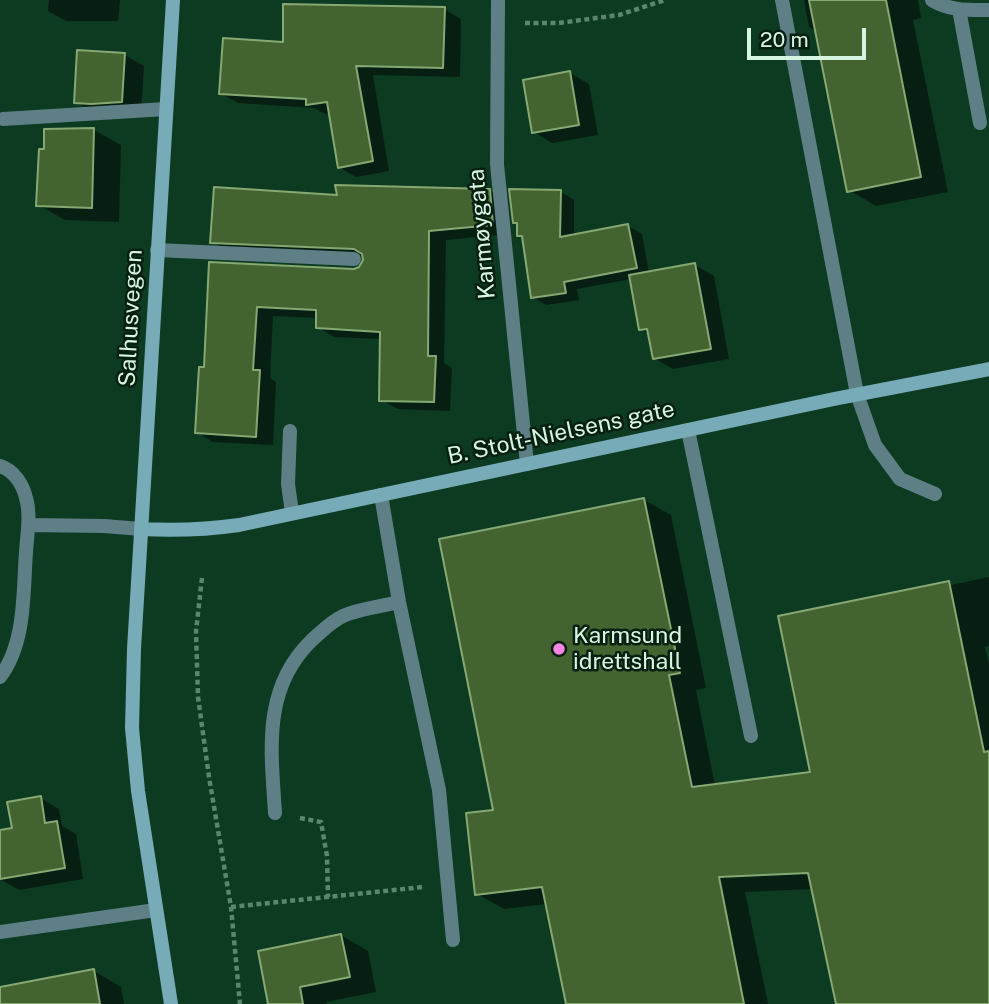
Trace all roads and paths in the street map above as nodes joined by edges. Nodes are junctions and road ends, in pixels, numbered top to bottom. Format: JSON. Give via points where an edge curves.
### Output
{"nodes":[{"id":1,"x":173,"y":0,"type":"edge"},
{"id":2,"x":498,"y":0,"type":"edge"},
{"id":3,"x":665,"y":0,"type":"edge"},
{"id":4,"x":782,"y":0,"type":"edge"},
{"id":5,"x":932,"y":0,"type":"edge"},
{"id":6,"x":959,"y":9,"type":"junction"},
{"id":7,"x":989,"y":10,"type":"edge"},
{"id":8,"x":498,"y":22,"type":"junction"},
{"id":9,"x":166,"y":109,"type":"junction"},
{"id":10,"x":3,"y":119,"type":"dead end"},
{"id":11,"x":980,"y":123,"type":"dead end"},
{"id":12,"x":157,"y":250,"type":"junction"},
{"id":13,"x":354,"y":259,"type":"dead end"},
{"id":14,"x":989,"y":369,"type":"edge"},
{"id":15,"x":857,"y":394,"type":"junction"},
{"id":16,"x":688,"y":430,"type":"junction"},
{"id":17,"x":290,"y":431,"type":"dead end"},
{"id":18,"x":527,"y":464,"type":"junction"},
{"id":19,"x":0,"y":467,"type":"edge"},
{"id":20,"x":935,"y":494,"type":"dead end"},
{"id":21,"x":381,"y":495,"type":"junction"},
{"id":22,"x":292,"y":513,"type":"junction"},
{"id":23,"x":28,"y":525,"type":"junction"},
{"id":24,"x":141,"y":529,"type":"junction"},
{"id":25,"x":202,"y":578,"type":"dead end"},
{"id":26,"x":399,"y":602,"type":"junction"},
{"id":27,"x":0,"y":677,"type":"edge"},
{"id":28,"x":751,"y":736,"type":"dead end"},
{"id":29,"x":275,"y":813,"type":"joint"},
{"id":30,"x":448,"y":884,"type":"junction"},
{"id":31,"x":328,"y":897,"type":"junction"},
{"id":32,"x":231,"y":907,"type":"junction"},
{"id":33,"x":156,"y":910,"type":"junction"},
{"id":34,"x":0,"y":932,"type":"edge"},
{"id":35,"x":453,"y":940,"type":"dead end"},
{"id":36,"x":172,"y":1004,"type":"edge"},
{"id":37,"x":240,"y":1004,"type":"edge"}],
"edges":[{"from":1,"to":9,"type":"main road","name":"Salhusvegen"},
{"from":2,"to":8,"type":"street","name":"Karmøygata"},
{"from":3,"to":8,"type":"path","via":[[619,15],[559,23]]},
{"from":4,"to":15,"type":"street"},
{"from":5,"to":6,"type":"street"},
{"from":6,"to":7,"type":"street"},
{"from":6,"to":11,"type":"street"},
{"from":8,"to":18,"type":"street","name":"Karmøygata","via":[[497,164]]},
{"from":9,"to":10,"type":"street"},
{"from":9,"to":12,"type":"main road","name":"Salhusvegen"},
{"from":12,"to":13,"type":"street"},
{"from":12,"to":24,"type":"main road","name":"Salhusvegen"},
{"from":14,"to":15,"type":"main road","name":"B. Stolt-Nielsens gate"},
{"from":15,"to":16,"type":"main road","name":"B. Stolt-Nielsens gate"},
{"from":15,"to":20,"type":"street","via":[[875,444],[900,479]]},
{"from":16,"to":18,"type":"main road","name":"B. Stolt-Nielsens gate"},
{"from":16,"to":28,"type":"street"},
{"from":17,"to":22,"type":"street"},
{"from":18,"to":21,"type":"main road","name":"B. Stolt-Nielsens gate"},
{"from":19,"to":23,"type":"street","via":[[19,481],[27,499]]},
{"from":21,"to":22,"type":"main road","name":"B. Stolt-Nielsens gate"},
{"from":21,"to":26,"type":"street"},
{"from":22,"to":24,"type":"main road","name":"B. Stolt-Nielsens gate","via":[[204,530]]},
{"from":23,"to":24,"type":"street"},
{"from":23,"to":27,"type":"street","via":[[17,640]]},
{"from":24,"to":33,"type":"main road","name":"Salhusvegen","via":[[132,728]]},
{"from":25,"to":32,"type":"path","via":[[196,631],[198,697]]},
{"from":26,"to":29,"type":"street","via":[[349,613],[324,628],[287,670],[272,729]]},
{"from":26,"to":30,"type":"street","via":[[439,789]]},
{"from":29,"to":31,"type":"path","via":[[321,822]]},
{"from":30,"to":31,"type":"path"},
{"from":30,"to":35,"type":"street"},
{"from":31,"to":32,"type":"path"},
{"from":32,"to":37,"type":"path"},
{"from":33,"to":34,"type":"street"},
{"from":33,"to":36,"type":"main road","name":"Salhusvegen"}]}
